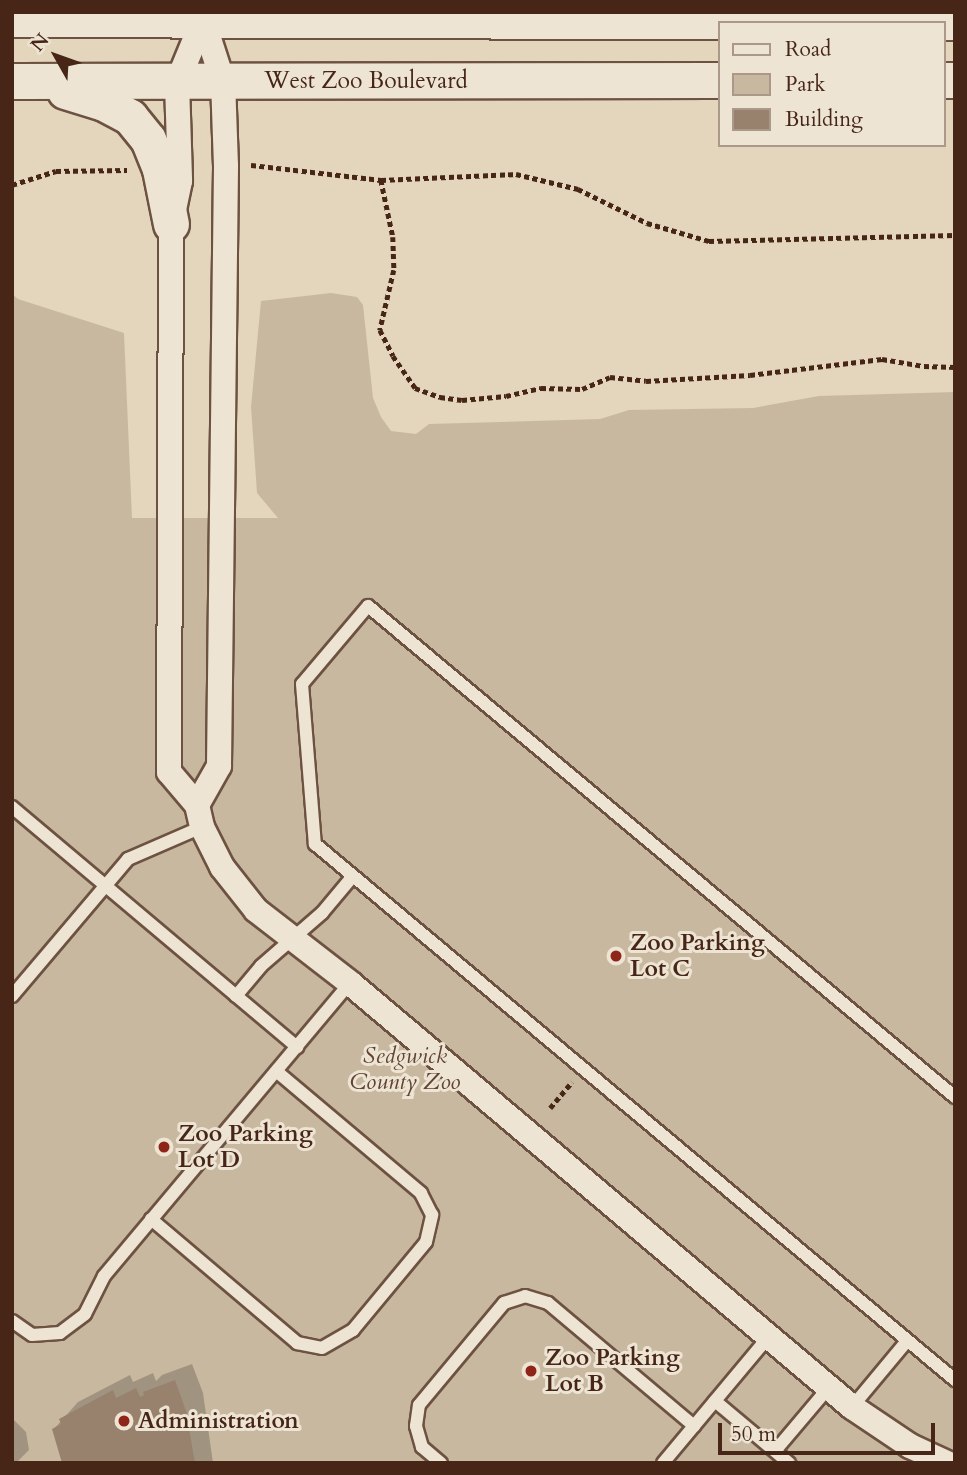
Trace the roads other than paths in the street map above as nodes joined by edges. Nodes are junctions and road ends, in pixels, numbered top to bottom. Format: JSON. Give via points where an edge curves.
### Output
{"nodes":[{"id":1,"x":12,"y":19,"type":"edge"},
{"id":2,"x":203,"y":20,"type":"junction"},
{"id":3,"x":718,"y":21,"type":"edge"},
{"id":4,"x":718,"y":80,"type":"edge"},
{"id":5,"x":22,"y":81,"type":"edge"},
{"id":6,"x":223,"y":82,"type":"junction"},
{"id":7,"x":177,"y":83,"type":"junction"},
{"id":8,"x":171,"y":224,"type":"junction"},
{"id":9,"x":15,"y":815,"type":"edge"},
{"id":10,"x":199,"y":816,"type":"junction"},
{"id":11,"x":353,"y":876,"type":"junction"},
{"id":12,"x":105,"y":885,"type":"junction"},
{"id":13,"x":293,"y":938,"type":"junction"},
{"id":14,"x":350,"y":983,"type":"junction"},
{"id":15,"x":12,"y":996,"type":"edge"},
{"id":16,"x":236,"y":996,"type":"junction"},
{"id":17,"x":297,"y":1047,"type":"junction"},
{"id":18,"x":276,"y":1071,"type":"junction"},
{"id":19,"x":955,"y":1097,"type":"edge"},
{"id":20,"x":151,"y":1219,"type":"junction"},
{"id":21,"x":12,"y":1321,"type":"edge"},
{"id":22,"x":770,"y":1335,"type":"junction"},
{"id":23,"x":907,"y":1340,"type":"junction"},
{"id":24,"x":955,"y":1380,"type":"edge"},
{"id":25,"x":829,"y":1387,"type":"junction"},
{"id":26,"x":715,"y":1401,"type":"junction"},
{"id":27,"x":852,"y":1407,"type":"junction"},
{"id":28,"x":694,"y":1426,"type":"junction"},
{"id":29,"x":775,"y":1451,"type":"junction"},
{"id":30,"x":441,"y":1463,"type":"edge"},
{"id":31,"x":663,"y":1463,"type":"edge"},
{"id":32,"x":789,"y":1463,"type":"edge"},
{"id":33,"x":947,"y":1463,"type":"edge"}],
"edges":[{"from":1,"to":2,"type":"main road"},
{"from":2,"to":3,"type":"main road"},
{"from":2,"to":6,"type":"street"},
{"from":2,"to":7,"type":"street"},
{"from":4,"to":6,"type":"main road","name":"West Zoo Boulevard"},
{"from":5,"to":7,"type":"main road","name":"West Zoo Boulevard"},
{"from":5,"to":8,"type":"main road","via":[[102,102],[130,117],[148,139],[160,169]]},
{"from":6,"to":7,"type":"main road","name":"West Zoo Boulevard"},
{"from":6,"to":10,"type":"street","via":[[226,180],[219,766]]},
{"from":7,"to":8,"type":"street","via":[[180,181]]},
{"from":8,"to":10,"type":"street","via":[[169,772]]},
{"from":9,"to":12,"type":"lane"},
{"from":10,"to":12,"type":"lane","via":[[128,859]]},
{"from":10,"to":13,"type":"street","via":[[222,867],[256,910]]},
{"from":11,"to":13,"type":"lane"},
{"from":11,"to":19,"type":"lane","via":[[315,844],[302,684],[368,606]]},
{"from":11,"to":23,"type":"lane"},
{"from":12,"to":15,"type":"lane"},
{"from":12,"to":16,"type":"lane"},
{"from":13,"to":14,"type":"street"},
{"from":13,"to":16,"type":"lane"},
{"from":14,"to":17,"type":"lane"},
{"from":14,"to":22,"type":"street"},
{"from":16,"to":17,"type":"lane"},
{"from":17,"to":18,"type":"lane"},
{"from":18,"to":20,"type":"lane"},
{"from":18,"to":20,"type":"lane","via":[[421,1193],[432,1215],[426,1242],[377,1301],[352,1330],[322,1348],[297,1343]]},
{"from":20,"to":21,"type":"lane","via":[[104,1276],[85,1314],[60,1333],[32,1335]]},
{"from":22,"to":25,"type":"street"},
{"from":22,"to":26,"type":"lane"},
{"from":23,"to":24,"type":"lane"},
{"from":23,"to":27,"type":"lane"},
{"from":25,"to":27,"type":"street"},
{"from":25,"to":29,"type":"lane"},
{"from":26,"to":28,"type":"lane"},
{"from":26,"to":29,"type":"lane"},
{"from":27,"to":33,"type":"street","via":[[890,1434]]},
{"from":28,"to":30,"type":"lane","via":[[548,1303],[525,1296],[504,1303],[419,1405],[416,1426],[422,1447]]},
{"from":28,"to":31,"type":"lane"},
{"from":29,"to":32,"type":"lane"}]}
